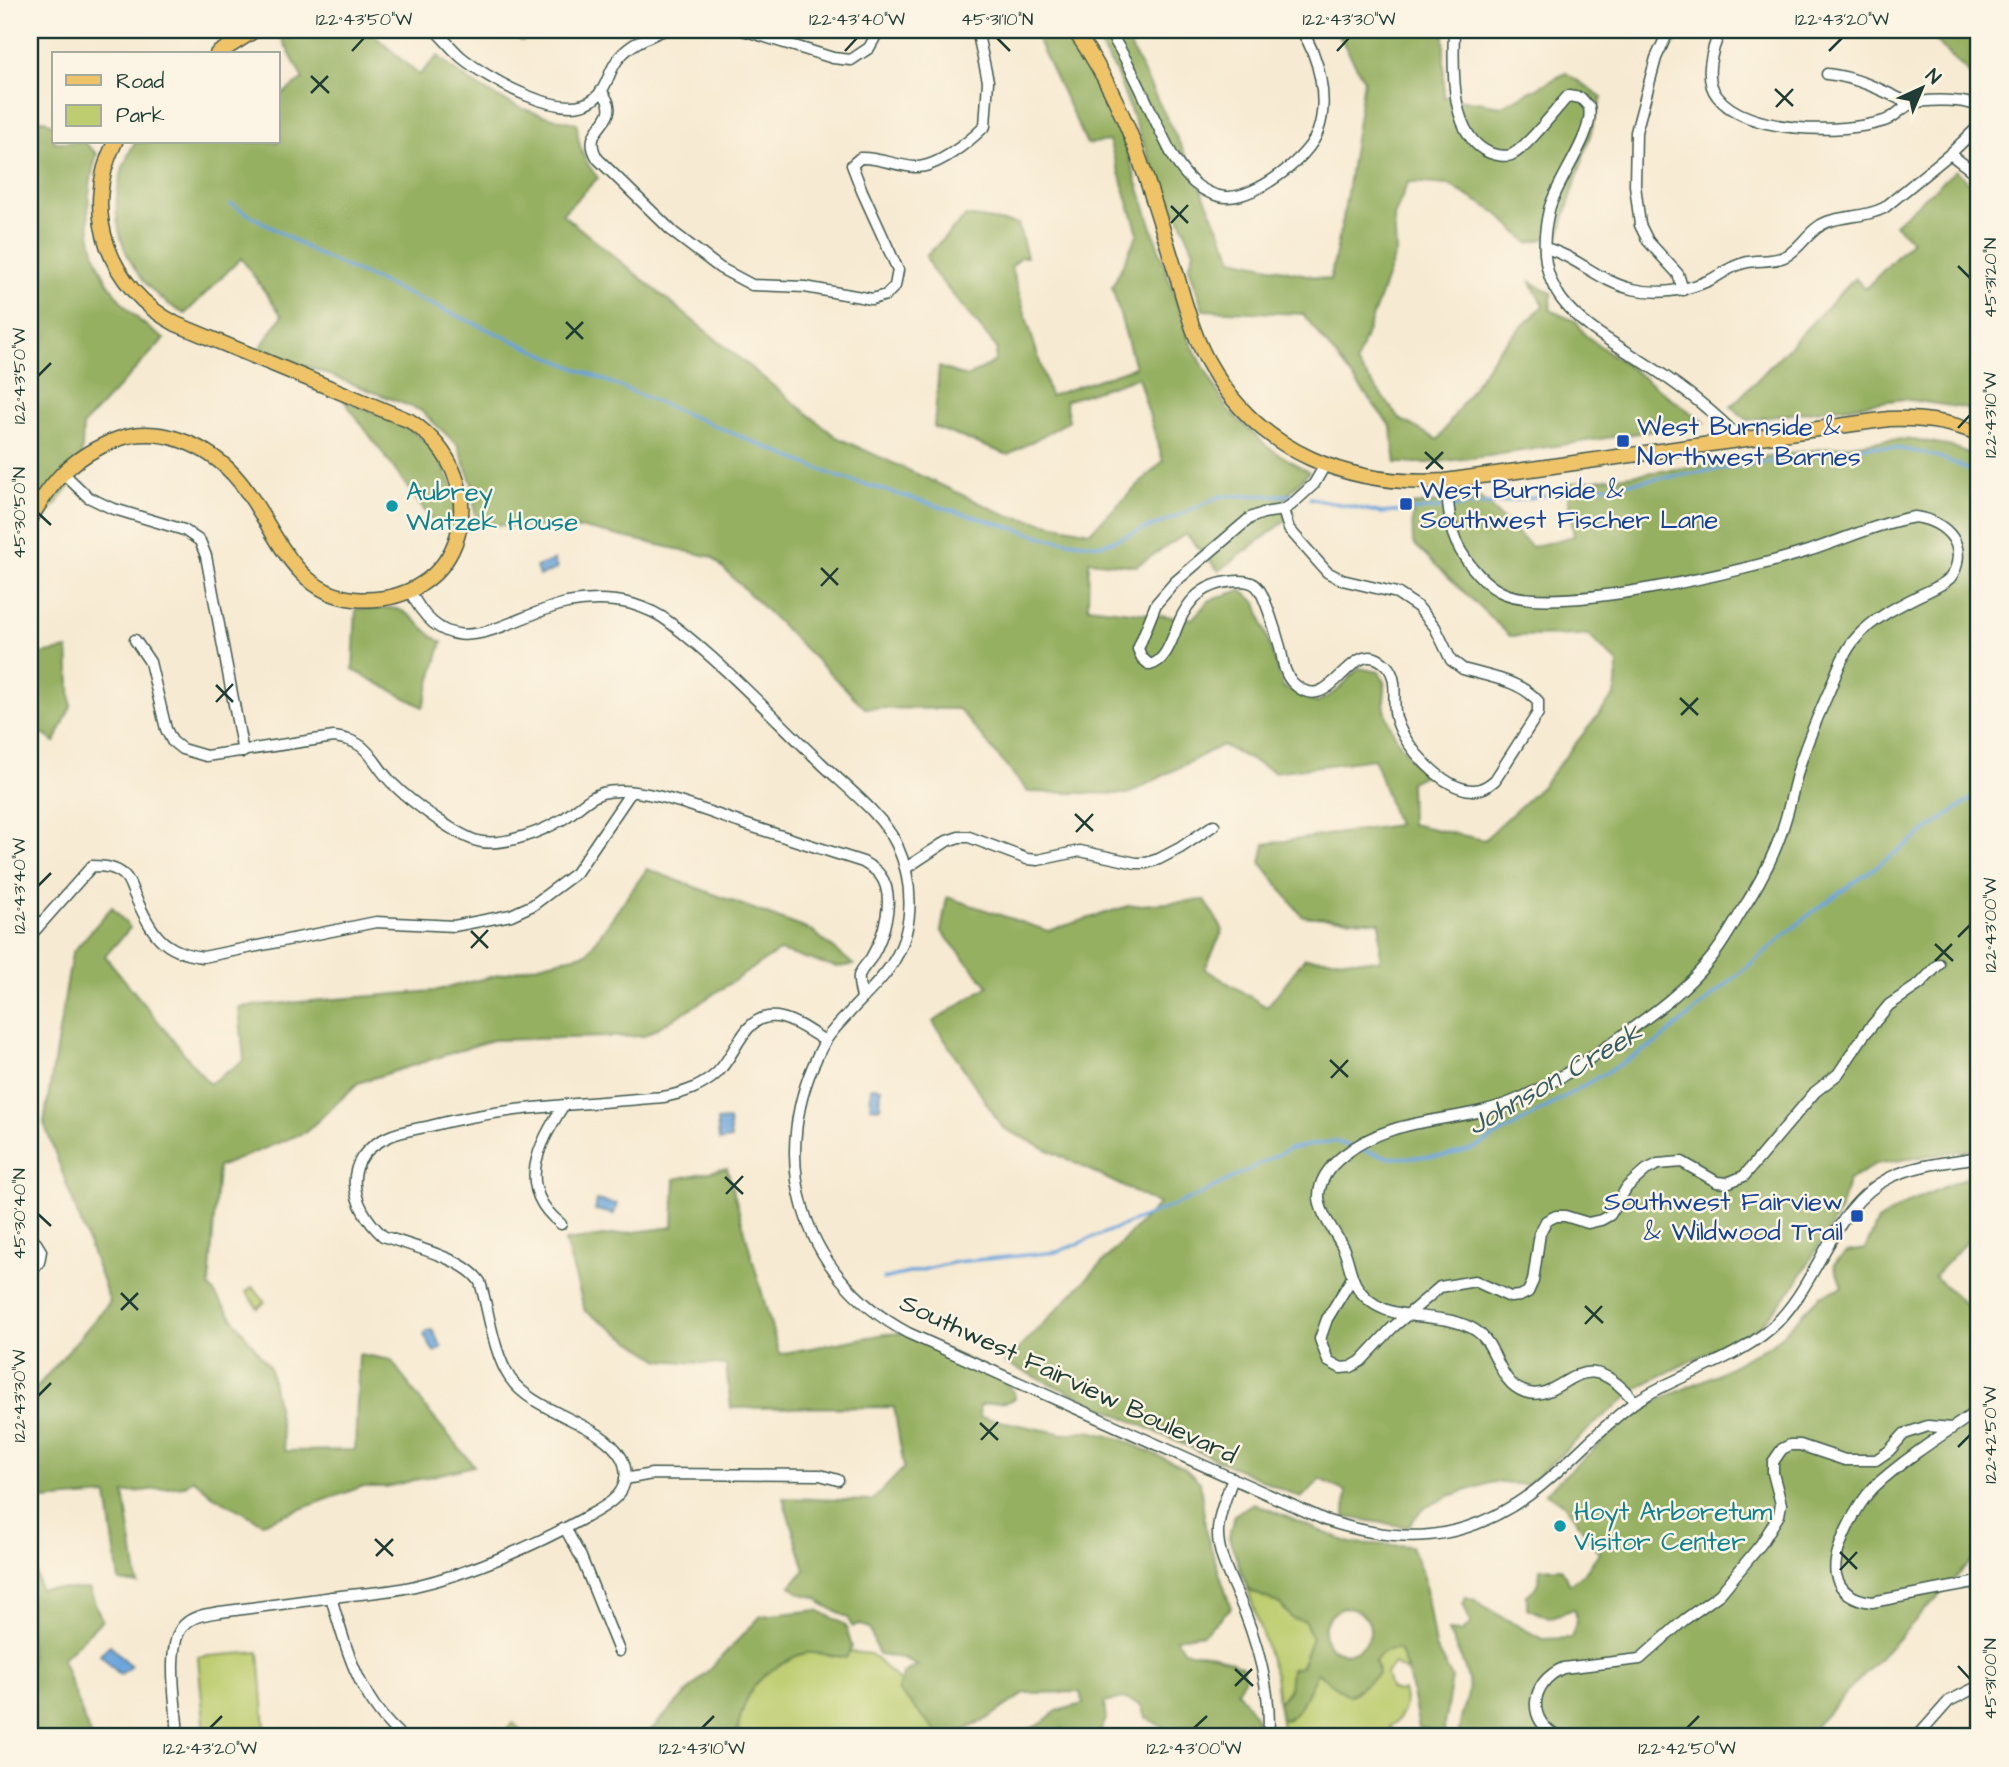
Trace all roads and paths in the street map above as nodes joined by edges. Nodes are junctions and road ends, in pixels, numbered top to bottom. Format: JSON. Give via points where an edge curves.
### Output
{"nodes":[{"id":1,"x":255,"y":30,"type":"edge"},
{"id":2,"x":435,"y":30,"type":"edge"},
{"id":3,"x":664,"y":30,"type":"edge"},
{"id":4,"x":743,"y":30,"type":"edge"},
{"id":5,"x":879,"y":30,"type":"edge"},
{"id":6,"x":977,"y":30,"type":"edge"},
{"id":7,"x":1074,"y":30,"type":"edge"},
{"id":8,"x":1108,"y":30,"type":"edge"},
{"id":9,"x":1301,"y":30,"type":"edge"},
{"id":10,"x":1454,"y":30,"type":"edge"},
{"id":11,"x":1669,"y":30,"type":"edge"},
{"id":12,"x":1720,"y":30,"type":"edge"},
{"id":13,"x":220,"y":52,"type":"edge"},
{"id":14,"x":1827,"y":74,"type":"dead end"},
{"id":15,"x":601,"y":91,"type":"junction"},
{"id":16,"x":1910,"y":104,"type":"junction"},
{"id":17,"x":1979,"y":107,"type":"edge"},
{"id":18,"x":1979,"y":126,"type":"edge"},
{"id":19,"x":114,"y":144,"type":"edge"},
{"id":20,"x":1950,"y":154,"type":"junction"},
{"id":21,"x":1979,"y":176,"type":"edge"},
{"id":22,"x":1545,"y":248,"type":"junction"},
{"id":23,"x":1684,"y":290,"type":"junction"},
{"id":24,"x":1979,"y":434,"type":"edge"},
{"id":25,"x":1741,"y":440,"type":"junction"},
{"id":26,"x":1325,"y":465,"type":"junction"},
{"id":27,"x":62,"y":472,"type":"junction"},
{"id":28,"x":1445,"y":481,"type":"junction"},
{"id":29,"x":1283,"y":510,"type":"junction"},
{"id":30,"x":30,"y":519,"type":"edge"},
{"id":31,"x":410,"y":591,"type":"junction"},
{"id":32,"x":135,"y":640,"type":"dead end"},
{"id":33,"x":243,"y":752,"type":"junction"},
{"id":34,"x":631,"y":792,"type":"junction"},
{"id":35,"x":1214,"y":825,"type":"dead end"},
{"id":36,"x":906,"y":868,"type":"junction"},
{"id":37,"x":30,"y":936,"type":"edge"},
{"id":38,"x":1938,"y":964,"type":"dead end"},
{"id":39,"x":862,"y":998,"type":"junction"},
{"id":40,"x":825,"y":1041,"type":"junction"},
{"id":41,"x":563,"y":1106,"type":"junction"},
{"id":42,"x":1979,"y":1157,"type":"edge"},
{"id":43,"x":561,"y":1224,"type":"dead end"},
{"id":44,"x":30,"y":1239,"type":"edge"},
{"id":45,"x":30,"y":1273,"type":"edge"},
{"id":46,"x":1352,"y":1278,"type":"junction"},
{"id":47,"x":1409,"y":1315,"type":"junction"},
{"id":48,"x":1635,"y":1402,"type":"junction"},
{"id":49,"x":1979,"y":1410,"type":"edge"},
{"id":50,"x":1952,"y":1428,"type":"junction"},
{"id":51,"x":1233,"y":1478,"type":"junction"},
{"id":52,"x":625,"y":1479,"type":"junction"},
{"id":53,"x":838,"y":1480,"type":"dead end"},
{"id":54,"x":565,"y":1528,"type":"junction"},
{"id":55,"x":1979,"y":1582,"type":"edge"},
{"id":56,"x":331,"y":1597,"type":"junction"},
{"id":57,"x":619,"y":1651,"type":"dead end"},
{"id":58,"x":1979,"y":1685,"type":"edge"},
{"id":59,"x":398,"y":1733,"type":"dead end"},
{"id":60,"x":178,"y":1737,"type":"edge"},
{"id":61,"x":1134,"y":1737,"type":"edge"},
{"id":62,"x":1153,"y":1737,"type":"edge"},
{"id":63,"x":1268,"y":1737,"type":"edge"},
{"id":64,"x":1560,"y":1737,"type":"edge"},
{"id":65,"x":1917,"y":1737,"type":"edge"}],
"edges":[{"from":1,"to":13,"type":"main road"},
{"from":2,"to":15,"type":"street","via":[[460,56],[527,96],[570,105],[592,100]]},
{"from":3,"to":15,"type":"street","via":[[625,51]]},
{"from":4,"to":5,"type":"street","via":[[851,60],[869,48]]},
{"from":6,"to":15,"type":"street","via":[[988,81],[985,126],[966,144],[916,167],[875,158],[860,158],[852,165],[898,270],[895,286],[872,299],[805,287],[752,285],[720,268],[674,233],[592,150],[593,135],[610,109]]},
{"from":7,"to":26,"type":"main road","via":[[1105,76],[1124,117],[1210,366],[1255,422],[1289,448]]},
{"from":8,"to":9,"type":"street","via":[[1176,163],[1195,184],[1228,198],[1258,188],[1313,144],[1321,117],[1321,79],[1311,45]]},
{"from":10,"to":22,"type":"street","via":[[1453,70],[1459,109],[1466,131],[1479,148],[1494,155],[1511,155],[1568,96],[1581,98],[1589,107],[1590,125],[1549,209]]},
{"from":11,"to":23,"type":"street","via":[[1656,58],[1636,132],[1635,185],[1640,225],[1678,274]]},
{"from":12,"to":16,"type":"street","via":[[1710,82],[1717,96],[1737,112],[1769,124],[1813,130],[1886,121]]},
{"from":14,"to":16,"type":"street","via":[[1844,75]]},
{"from":16,"to":17,"type":"street","via":[[1964,102]]},
{"from":18,"to":20,"type":"street"},
{"from":19,"to":31,"type":"main road","via":[[101,188],[101,223],[114,263],[140,299],[176,324],[410,421],[444,453],[461,492],[461,522],[445,561]]},
{"from":20,"to":21,"type":"street"},
{"from":20,"to":23,"type":"street","via":[[1884,208],[1826,222],[1788,255],[1741,264]]},
{"from":22,"to":23,"type":"street","via":[[1628,288]]},
{"from":22,"to":25,"type":"street","via":[[1544,263],[1554,288],[1575,315],[1692,394]]},
{"from":24,"to":25,"type":"main road","via":[[1931,420],[1906,419]]},
{"from":25,"to":28,"type":"main road"},
{"from":26,"to":28,"type":"main road","via":[[1381,480]]},
{"from":26,"to":29,"type":"street","via":[[1314,484]]},
{"from":27,"to":30,"type":"main road"},
{"from":27,"to":31,"type":"main road","via":[[85,454],[122,438],[156,434],[180,440],[208,453],[229,470],[246,489],[285,554],[320,586],[351,598],[376,599]]},
{"from":27,"to":33,"type":"street","via":[[88,497],[184,530],[200,541]]},
{"from":28,"to":46,"type":"street","via":[[1454,536],[1475,569],[1500,592],[1535,600],[1713,576],[1914,517],[1926,518],[1950,534],[1958,555],[1948,580],[1878,618],[1847,649],[1807,744],[1770,863],[1717,950],[1693,978],[1587,1062],[1535,1092],[1489,1110],[1405,1124],[1375,1135],[1330,1168],[1320,1185],[1320,1204],[1345,1251]]},
{"from":29,"to":29,"type":"street","via":[[1289,529],[1327,572],[1397,593],[1427,617],[1457,665],[1514,684],[1538,701],[1538,713],[1488,785],[1480,790],[1459,788],[1416,754],[1397,722],[1391,672],[1377,660],[1358,659],[1322,691],[1313,693],[1293,683],[1282,663],[1262,596],[1250,582],[1204,591],[1183,610],[1159,663],[1150,665],[1142,658],[1138,649],[1163,594],[1243,523]]},
{"from":31,"to":36,"type":"street","name":"Southwest Fairview Boulevard","via":[[423,615],[444,631],[459,635],[479,634],[584,601],[620,602],[658,614],[718,664],[869,809],[893,837]]},
{"from":32,"to":33,"type":"street","via":[[150,663],[172,741],[206,756]]},
{"from":33,"to":34,"type":"street","via":[[334,737],[351,739],[361,744],[395,786],[454,830],[481,842],[537,832],[600,793]]},
{"from":34,"to":37,"type":"street","via":[[576,873],[533,905],[511,915],[454,926],[376,922],[202,957],[187,956],[164,945],[151,930],[126,876],[105,866],[92,866]]},
{"from":34,"to":39,"type":"street","via":[[661,797],[863,862],[879,874],[887,913],[871,958],[860,972]]},
{"from":35,"to":36,"type":"street","via":[[1146,863],[1080,851],[1027,859],[959,837]]},
{"from":36,"to":39,"type":"street","name":"Southwest Fairview Boulevard","via":[[909,901],[903,938],[894,961]]},
{"from":38,"to":47,"type":"street","via":[[1920,984],[1889,1005],[1838,1074],[1815,1091],[1744,1176],[1717,1182],[1682,1162],[1658,1164],[1627,1187],[1601,1220],[1588,1223],[1556,1216],[1546,1222],[1528,1292],[1510,1297],[1475,1281],[1455,1283],[1433,1290]]},
{"from":39,"to":40,"type":"street","name":"Southwest Fairview Boulevard"},
{"from":40,"to":41,"type":"street","via":[[792,1021],[768,1017],[746,1029],[718,1071],[687,1091]]},
{"from":40,"to":51,"type":"street","name":"Southwest Fairview Boulevard","via":[[798,1110],[796,1178],[807,1223],[824,1256],[853,1294],[908,1333]]},
{"from":41,"to":43,"type":"street","via":[[545,1134],[533,1180],[540,1202]]},
{"from":41,"to":52,"type":"street","via":[[462,1117],[389,1137],[360,1161],[355,1194],[360,1209],[383,1236],[474,1273],[511,1380],[541,1404],[610,1444],[624,1462]]},
{"from":42,"to":48,"type":"street","name":"Southwest Fairview Boulevard","via":[[1901,1173],[1868,1191],[1844,1217],[1802,1292],[1773,1326],[1735,1353]]},
{"from":44,"to":45,"type":"street","via":[[41,1251]]},
{"from":46,"to":47,"type":"street","via":[[1370,1303]]},
{"from":46,"to":47,"type":"street","via":[[1321,1332],[1320,1344],[1333,1365],[1351,1367],[1361,1361]]},
{"from":47,"to":48,"type":"street","via":[[1445,1319],[1475,1330],[1487,1341],[1508,1380],[1524,1392],[1543,1392],[1574,1376],[1599,1374],[1615,1381]]},
{"from":48,"to":51,"type":"street","name":"Southwest Fairview Boulevard","via":[[1529,1495],[1483,1520],[1434,1535],[1405,1537],[1356,1530]]},
{"from":49,"to":50,"type":"street"},
{"from":50,"to":55,"type":"street","via":[[1871,1491],[1840,1544],[1836,1576],[1850,1595],[1871,1602]]},
{"from":50,"to":64,"type":"street","via":[[1928,1426],[1904,1434],[1876,1460],[1844,1460],[1800,1445],[1782,1449],[1773,1462],[1779,1515],[1720,1594],[1640,1659],[1567,1667],[1545,1682],[1536,1698],[1536,1713],[1546,1728]]},
{"from":51,"to":63,"type":"street","via":[[1220,1516],[1219,1541],[1253,1636],[1269,1711]]},
{"from":52,"to":53,"type":"street","via":[[665,1474],[820,1475]]},
{"from":52,"to":54,"type":"street","via":[[619,1495],[607,1505]]},
{"from":54,"to":56,"type":"street","via":[[455,1575],[413,1587]]},
{"from":54,"to":57,"type":"street"},
{"from":56,"to":59,"type":"street","via":[[361,1684]]},
{"from":56,"to":60,"type":"street","via":[[197,1616],[185,1623],[177,1633],[173,1654]]},
{"from":58,"to":65,"type":"street","via":[[1949,1701]]},
{"from":61,"to":62,"type":"street"}]}
